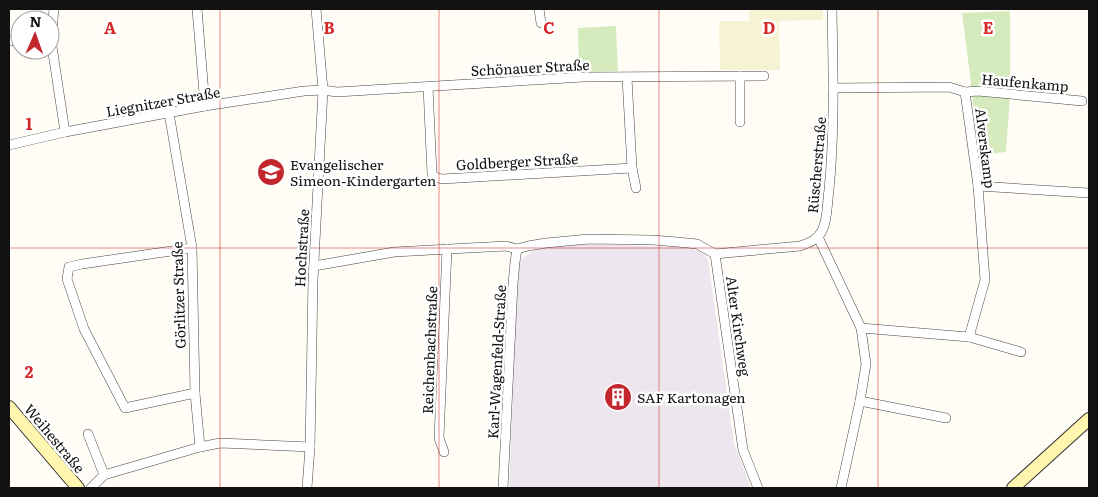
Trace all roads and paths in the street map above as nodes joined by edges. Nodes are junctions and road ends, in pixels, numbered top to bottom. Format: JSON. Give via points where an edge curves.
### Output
{"nodes":[{"id":1,"x":197,"y":9,"type":"edge"},
{"id":2,"x":316,"y":9,"type":"edge"},
{"id":3,"x":539,"y":9,"type":"edge"},
{"id":4,"x":832,"y":9,"type":"edge"},
{"id":5,"x":541,"y":23,"type":"dead end"},
{"id":6,"x":54,"y":60,"type":"edge"},
{"id":7,"x":740,"y":76,"type":"junction"},
{"id":8,"x":764,"y":76,"type":"dead end"},
{"id":9,"x":627,"y":78,"type":"junction"},
{"id":10,"x":428,"y":87,"type":"junction"},
{"id":11,"x":833,"y":88,"type":"junction"},
{"id":12,"x":323,"y":90,"type":"junction"},
{"id":13,"x":965,"y":92,"type":"junction"},
{"id":14,"x":1082,"y":101,"type":"dead end"},
{"id":15,"x":205,"y":106,"type":"junction"},
{"id":16,"x":169,"y":113,"type":"junction"},
{"id":17,"x":740,"y":122,"type":"dead end"},
{"id":18,"x":64,"y":132,"type":"junction"},
{"id":19,"x":9,"y":145,"type":"edge"},
{"id":20,"x":632,"y":168,"type":"junction"},
{"id":21,"x":978,"y":186,"type":"junction"},
{"id":22,"x":636,"y":188,"type":"dead end"},
{"id":23,"x":1089,"y":193,"type":"edge"},
{"id":24,"x":818,"y":237,"type":"junction"},
{"id":25,"x":192,"y":248,"type":"junction"},
{"id":26,"x":447,"y":249,"type":"junction"},
{"id":27,"x":518,"y":249,"type":"junction"},
{"id":28,"x":715,"y":254,"type":"junction"},
{"id":29,"x":314,"y":266,"type":"junction"},
{"id":30,"x":861,"y":328,"type":"junction"},
{"id":31,"x":969,"y":337,"type":"junction"},
{"id":32,"x":1021,"y":352,"type":"dead end"},
{"id":33,"x":195,"y":393,"type":"junction"},
{"id":34,"x":860,"y":401,"type":"junction"},
{"id":35,"x":9,"y":407,"type":"edge"},
{"id":36,"x":946,"y":418,"type":"dead end"},
{"id":37,"x":1089,"y":419,"type":"edge"},
{"id":38,"x":88,"y":434,"type":"dead end"},
{"id":39,"x":200,"y":447,"type":"junction"},
{"id":40,"x":310,"y":447,"type":"junction"},
{"id":41,"x":444,"y":452,"type":"dead end"},
{"id":42,"x":104,"y":475,"type":"junction"},
{"id":43,"x":78,"y":488,"type":"edge"},
{"id":44,"x":91,"y":488,"type":"edge"},
{"id":45,"x":307,"y":488,"type":"edge"},
{"id":46,"x":503,"y":488,"type":"edge"},
{"id":47,"x":758,"y":488,"type":"edge"},
{"id":48,"x":841,"y":488,"type":"edge"},
{"id":49,"x":1013,"y":488,"type":"edge"}],
"edges":[{"from":1,"to":15,"type":"street"},
{"from":2,"to":12,"type":"street","name":"Hochstraße"},
{"from":3,"to":5,"type":"street"},
{"from":4,"to":11,"type":"street","name":"Rüscherstraße"},
{"from":6,"to":18,"type":"street"},
{"from":7,"to":8,"type":"street","name":"Schönauer Straße"},
{"from":7,"to":9,"type":"street","name":"Schönauer Straße"},
{"from":7,"to":17,"type":"street"},
{"from":9,"to":10,"type":"street","name":"Schönauer Straße","via":[[584,77]]},
{"from":9,"to":20,"type":"street"},
{"from":10,"to":12,"type":"street","name":"Schönauer Straße"},
{"from":10,"to":20,"type":"street","name":"Goldberger Straße","via":[[432,174],[435,177]]},
{"from":11,"to":13,"type":"street","name":"Alverskamp","via":[[949,87]]},
{"from":11,"to":24,"type":"street","name":"Rüscherstraße","via":[[832,156],[825,220]]},
{"from":12,"to":15,"type":"street","name":"Liegnitzer Straße"},
{"from":12,"to":29,"type":"street","name":"Hochstraße"},
{"from":13,"to":14,"type":"street","name":"Haufenkamp"},
{"from":13,"to":21,"type":"street","name":"Alverskamp"},
{"from":15,"to":16,"type":"street","name":"Liegnitzer Straße"},
{"from":16,"to":18,"type":"street","name":"Liegnitzer Straße"},
{"from":16,"to":25,"type":"street","name":"Görlitzer Straße"},
{"from":18,"to":19,"type":"street","name":"Liegnitzer Straße"},
{"from":20,"to":22,"type":"street"},
{"from":21,"to":23,"type":"street"},
{"from":21,"to":31,"type":"street","name":"Alverskamp","via":[[985,280]]},
{"from":24,"to":28,"type":"street","via":[[800,246]]},
{"from":24,"to":30,"type":"street"},
{"from":25,"to":33,"type":"street","name":"Görlitzer Straße"},
{"from":25,"to":33,"type":"street","via":[[69,267],[67,279],[84,329],[125,408]]},
{"from":26,"to":27,"type":"street","via":[[506,246]]},
{"from":26,"to":29,"type":"street","via":[[394,252]]},
{"from":26,"to":41,"type":"street","name":"Reichenbachstraße","via":[[439,438]]},
{"from":27,"to":28,"type":"street","via":[[589,240],[653,240],[697,244]]},
{"from":27,"to":46,"type":"street","name":"Karl-Wagenfeld-Straße","via":[[513,284]]},
{"from":28,"to":47,"type":"street","name":"Alter Kirchweg","via":[[743,450]]},
{"from":29,"to":40,"type":"street","name":"Hochstraße"},
{"from":30,"to":31,"type":"street"},
{"from":30,"to":34,"type":"street","via":[[866,364]]},
{"from":31,"to":32,"type":"street"},
{"from":33,"to":39,"type":"street","name":"Görlitzer Straße"},
{"from":34,"to":36,"type":"street"},
{"from":34,"to":48,"type":"street"},
{"from":35,"to":43,"type":"main road","name":"Weihestraße"},
{"from":37,"to":49,"type":"main road"},
{"from":38,"to":42,"type":"street"},
{"from":39,"to":40,"type":"street","via":[[220,443]]},
{"from":39,"to":42,"type":"street"},
{"from":40,"to":45,"type":"street","name":"Hochstraße"},
{"from":42,"to":44,"type":"street"}]}
